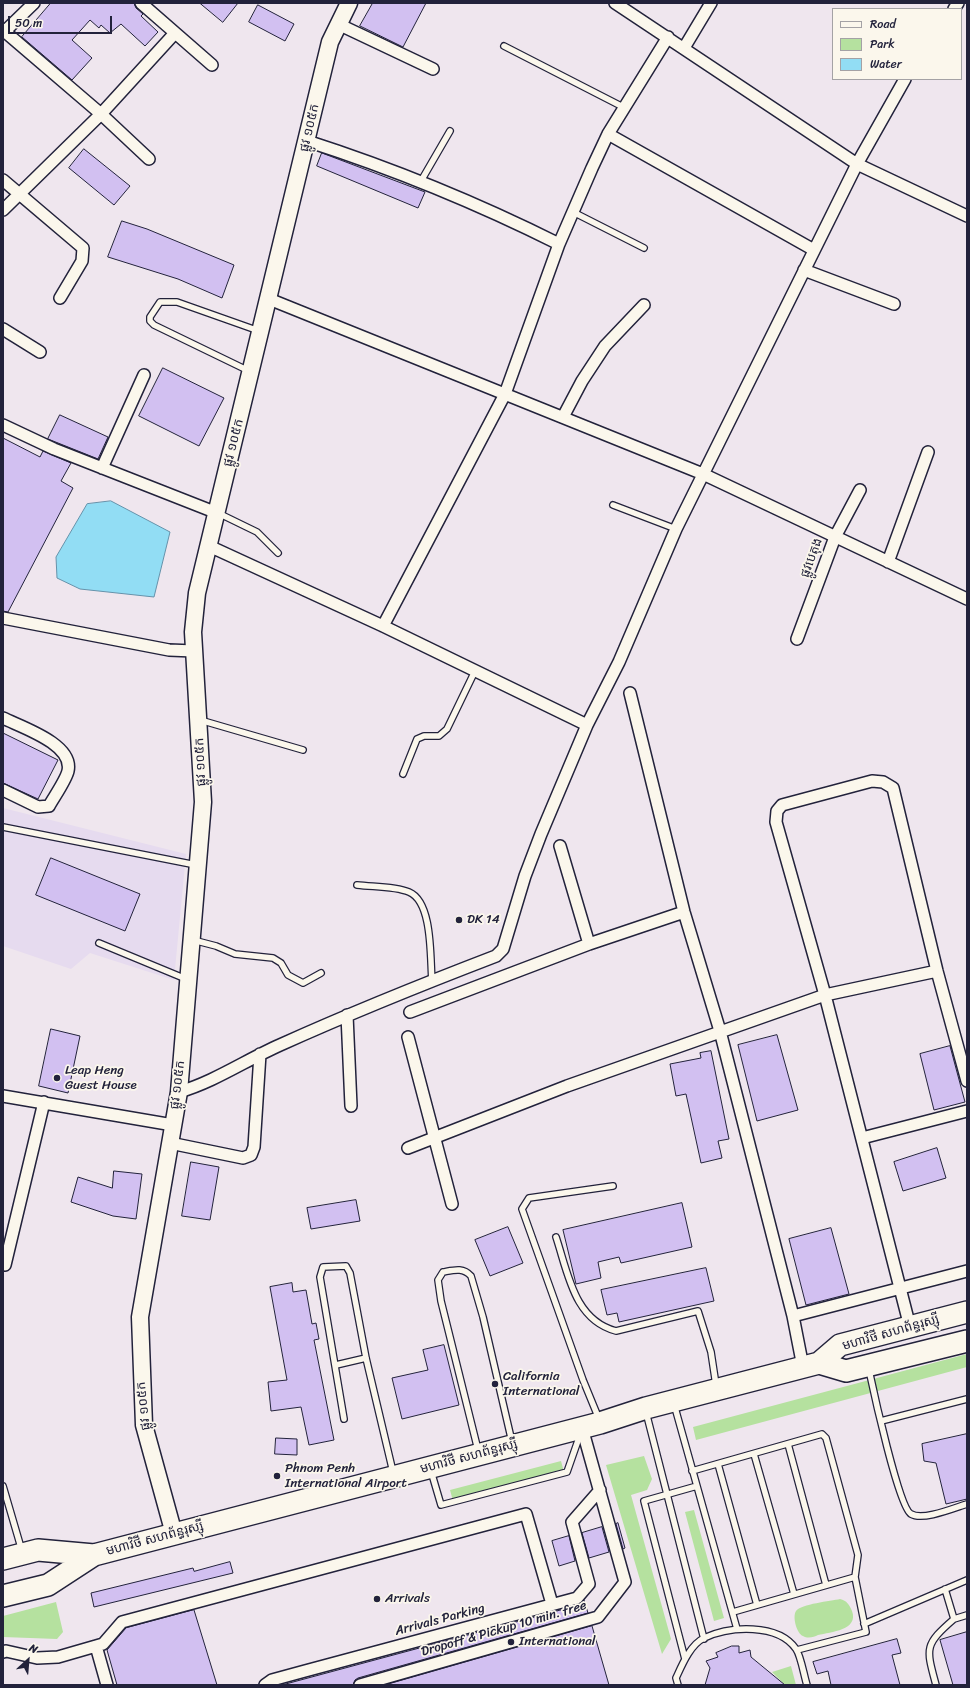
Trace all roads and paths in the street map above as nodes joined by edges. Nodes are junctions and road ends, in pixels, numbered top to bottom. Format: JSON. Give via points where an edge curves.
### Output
{"nodes":[{"id":1,"x":34,"y":3,"type":"edge"},
{"id":2,"x":140,"y":3,"type":"edge"},
{"id":3,"x":349,"y":3,"type":"edge"},
{"id":4,"x":616,"y":3,"type":"edge"},
{"id":5,"x":711,"y":3,"type":"edge"},
{"id":6,"x":338,"y":24,"type":"junction"},
{"id":7,"x":4,"y":31,"type":"edge"},
{"id":8,"x":175,"y":33,"type":"junction"},
{"id":9,"x":668,"y":37,"type":"junction"},
{"id":10,"x":504,"y":46,"type":"dead end"},
{"id":11,"x":684,"y":48,"type":"junction"},
{"id":12,"x":212,"y":65,"type":"dead end"},
{"id":13,"x":433,"y":69,"type":"dead end"},
{"id":14,"x":904,"y":80,"type":"edge"},
{"id":15,"x":625,"y":108,"type":"junction"},
{"id":16,"x":101,"y":114,"type":"junction"},
{"id":17,"x":450,"y":130,"type":"dead end"},
{"id":18,"x":608,"y":134,"type":"junction"},
{"id":19,"x":307,"y":141,"type":"junction"},
{"id":20,"x":149,"y":159,"type":"dead end"},
{"id":21,"x":857,"y":164,"type":"junction"},
{"id":22,"x":3,"y":180,"type":"edge"},
{"id":23,"x":421,"y":181,"type":"junction"},
{"id":24,"x":19,"y":194,"type":"junction"},
{"id":25,"x":3,"y":210,"type":"edge"},
{"id":26,"x":573,"y":212,"type":"junction"},
{"id":27,"x":967,"y":216,"type":"edge"},
{"id":28,"x":559,"y":244,"type":"junction"},
{"id":29,"x":644,"y":248,"type":"dead end"},
{"id":30,"x":814,"y":250,"type":"junction"},
{"id":31,"x":804,"y":270,"type":"junction"},
{"id":32,"x":60,"y":298,"type":"dead end"},
{"id":33,"x":269,"y":299,"type":"junction"},
{"id":34,"x":894,"y":304,"type":"dead end"},
{"id":35,"x":644,"y":306,"type":"dead end"},
{"id":36,"x":3,"y":329,"type":"edge"},
{"id":37,"x":261,"y":332,"type":"junction"},
{"id":38,"x":40,"y":352,"type":"dead end"},
{"id":39,"x":251,"y":373,"type":"junction"},
{"id":40,"x":144,"y":375,"type":"dead end"},
{"id":41,"x":504,"y":394,"type":"junction"},
{"id":42,"x":563,"y":417,"type":"junction"},
{"id":43,"x":3,"y":425,"type":"edge"},
{"id":44,"x":928,"y":452,"type":"dead end"},
{"id":45,"x":102,"y":468,"type":"junction"},
{"id":46,"x":703,"y":474,"type":"junction"},
{"id":47,"x":860,"y":490,"type":"dead end"},
{"id":48,"x":613,"y":505,"type":"dead end"},
{"id":49,"x":217,"y":513,"type":"junction"},
{"id":50,"x":676,"y":529,"type":"junction"},
{"id":51,"x":835,"y":537,"type":"junction"},
{"id":52,"x":209,"y":546,"type":"junction"},
{"id":53,"x":278,"y":553,"type":"dead end"},
{"id":54,"x":888,"y":562,"type":"junction"},
{"id":55,"x":967,"y":599,"type":"edge"},
{"id":56,"x":3,"y":618,"type":"edge"},
{"id":57,"x":383,"y":626,"type":"junction"},
{"id":58,"x":797,"y":639,"type":"dead end"},
{"id":59,"x":194,"y":652,"type":"junction"},
{"id":60,"x":475,"y":671,"type":"junction"},
{"id":61,"x":630,"y":693,"type":"dead end"},
{"id":62,"x":3,"y":718,"type":"edge"},
{"id":63,"x":199,"y":720,"type":"junction"},
{"id":64,"x":587,"y":724,"type":"junction"},
{"id":65,"x":303,"y":750,"type":"dead end"},
{"id":66,"x":403,"y":774,"type":"dead end"},
{"id":67,"x":3,"y":790,"type":"edge"},
{"id":68,"x":3,"y":827,"type":"edge"},
{"id":69,"x":560,"y":846,"type":"dead end"},
{"id":70,"x":198,"y":866,"type":"junction"},
{"id":71,"x":357,"y":885,"type":"dead end"},
{"id":72,"x":684,"y":912,"type":"junction"},
{"id":73,"x":192,"y":940,"type":"junction"},
{"id":74,"x":99,"y":943,"type":"dead end"},
{"id":75,"x":589,"y":944,"type":"junction"},
{"id":76,"x":938,"y":971,"type":"junction"},
{"id":77,"x":321,"y":973,"type":"dead end"},
{"id":78,"x":188,"y":980,"type":"junction"},
{"id":79,"x":432,"y":981,"type":"junction"},
{"id":80,"x":825,"y":995,"type":"junction"},
{"id":81,"x":410,"y":1012,"type":"dead end"},
{"id":82,"x":347,"y":1015,"type":"junction"},
{"id":83,"x":720,"y":1031,"type":"junction"},
{"id":84,"x":408,"y":1037,"type":"dead end"},
{"id":85,"x":260,"y":1054,"type":"junction"},
{"id":86,"x":967,"y":1081,"type":"edge"},
{"id":87,"x":178,"y":1092,"type":"junction"},
{"id":88,"x":3,"y":1096,"type":"edge"},
{"id":89,"x":44,"y":1102,"type":"junction"},
{"id":90,"x":351,"y":1106,"type":"dead end"},
{"id":91,"x":967,"y":1111,"type":"edge"},
{"id":92,"x":173,"y":1125,"type":"junction"},
{"id":93,"x":435,"y":1138,"type":"junction"},
{"id":94,"x":862,"y":1138,"type":"junction"},
{"id":95,"x":170,"y":1143,"type":"junction"},
{"id":96,"x":408,"y":1148,"type":"dead end"},
{"id":97,"x":613,"y":1186,"type":"dead end"},
{"id":98,"x":452,"y":1204,"type":"dead end"},
{"id":99,"x":556,"y":1237,"type":"dead end"},
{"id":100,"x":5,"y":1265,"type":"dead end"},
{"id":101,"x":967,"y":1271,"type":"edge"},
{"id":102,"x":900,"y":1287,"type":"junction"},
{"id":103,"x":967,"y":1312,"type":"edge"},
{"id":104,"x":793,"y":1316,"type":"junction"},
{"id":105,"x":910,"y":1327,"type":"junction"},
{"id":106,"x":967,"y":1340,"type":"edge"},
{"id":107,"x":366,"y":1358,"type":"junction"},
{"id":108,"x":336,"y":1365,"type":"junction"},
{"id":109,"x":811,"y":1365,"type":"junction"},
{"id":110,"x":869,"y":1367,"type":"junction"},
{"id":111,"x":717,"y":1390,"type":"junction"},
{"id":112,"x":967,"y":1399,"type":"edge"},
{"id":113,"x":673,"y":1401,"type":"junction"},
{"id":114,"x":646,"y":1408,"type":"junction"},
{"id":115,"x":344,"y":1418,"type":"dead end"},
{"id":116,"x":881,"y":1421,"type":"junction"},
{"id":117,"x":591,"y":1425,"type":"junction"},
{"id":118,"x":788,"y":1444,"type":"junction"},
{"id":119,"x":513,"y":1446,"type":"junction"},
{"id":120,"x":479,"y":1454,"type":"junction"},
{"id":121,"x":754,"y":1454,"type":"junction"},
{"id":122,"x":718,"y":1464,"type":"junction"},
{"id":123,"x":430,"y":1467,"type":"junction"},
{"id":124,"x":692,"y":1471,"type":"junction"},
{"id":125,"x":394,"y":1477,"type":"junction"},
{"id":126,"x":3,"y":1486,"type":"edge"},
{"id":127,"x":697,"y":1486,"type":"junction"},
{"id":128,"x":600,"y":1490,"type":"junction"},
{"id":129,"x":667,"y":1494,"type":"junction"},
{"id":130,"x":6,"y":1501,"type":"edge"},
{"id":131,"x":967,"y":1504,"type":"edge"},
{"id":132,"x":10,"y":1516,"type":"junction"},
{"id":133,"x":3,"y":1518,"type":"edge"},
{"id":134,"x":174,"y":1534,"type":"junction"},
{"id":135,"x":23,"y":1554,"type":"junction"},
{"id":136,"x":94,"y":1555,"type":"junction"},
{"id":137,"x":3,"y":1559,"type":"edge"},
{"id":138,"x":855,"y":1577,"type":"junction"},
{"id":139,"x":967,"y":1580,"type":"edge"},
{"id":140,"x":826,"y":1585,"type":"junction"},
{"id":141,"x":945,"y":1590,"type":"junction"},
{"id":142,"x":794,"y":1594,"type":"junction"},
{"id":143,"x":3,"y":1596,"type":"edge"},
{"id":144,"x":552,"y":1604,"type":"junction"},
{"id":145,"x":757,"y":1605,"type":"junction"},
{"id":146,"x":733,"y":1612,"type":"junction"},
{"id":147,"x":967,"y":1615,"type":"edge"},
{"id":148,"x":954,"y":1619,"type":"junction"},
{"id":149,"x":864,"y":1624,"type":"junction"},
{"id":150,"x":737,"y":1629,"type":"junction"},
{"id":151,"x":704,"y":1639,"type":"junction"},
{"id":152,"x":96,"y":1646,"type":"junction"},
{"id":153,"x":797,"y":1650,"type":"junction"},
{"id":154,"x":3,"y":1652,"type":"edge"},
{"id":155,"x":685,"y":1659,"type":"junction"},
{"id":156,"x":107,"y":1685,"type":"edge"},
{"id":157,"x":265,"y":1685,"type":"edge"},
{"id":158,"x":360,"y":1685,"type":"edge"},
{"id":159,"x":678,"y":1685,"type":"edge"},
{"id":160,"x":807,"y":1685,"type":"edge"},
{"id":161,"x":936,"y":1685,"type":"edge"}],
"edges":[{"from":1,"to":7,"type":"street"},
{"from":2,"to":8,"type":"street"},
{"from":3,"to":6,"type":"main road","name":"ផ្លូវ ១០៥ក"},
{"from":4,"to":9,"type":"street"},
{"from":5,"to":11,"type":"street"},
{"from":6,"to":13,"type":"street"},
{"from":6,"to":19,"type":"main road","name":"ផ្លូវ ១០៥ក","via":[[330,42]]},
{"from":7,"to":16,"type":"street"},
{"from":8,"to":12,"type":"street"},
{"from":8,"to":16,"type":"street"},
{"from":9,"to":11,"type":"street"},
{"from":9,"to":15,"type":"street"},
{"from":10,"to":15,"type":"lane"},
{"from":11,"to":21,"type":"street"},
{"from":14,"to":21,"type":"street"},
{"from":15,"to":18,"type":"street"},
{"from":16,"to":20,"type":"street"},
{"from":16,"to":24,"type":"street"},
{"from":17,"to":23,"type":"lane"},
{"from":18,"to":26,"type":"street"},
{"from":18,"to":30,"type":"street"},
{"from":19,"to":23,"type":"street"},
{"from":19,"to":33,"type":"main road","name":"ផ្លូវ ១០៥ក"},
{"from":21,"to":27,"type":"street"},
{"from":21,"to":30,"type":"street"},
{"from":22,"to":24,"type":"street"},
{"from":23,"to":28,"type":"street"},
{"from":24,"to":25,"type":"street"},
{"from":24,"to":32,"type":"street","via":[[83,248],[82,261]]},
{"from":26,"to":28,"type":"street"},
{"from":26,"to":29,"type":"lane"},
{"from":28,"to":41,"type":"street"},
{"from":30,"to":31,"type":"street"},
{"from":31,"to":34,"type":"street"},
{"from":31,"to":46,"type":"street"},
{"from":33,"to":37,"type":"main road","name":"ផ្លូវ ១០៥ក"},
{"from":33,"to":41,"type":"street"},
{"from":35,"to":42,"type":"street","via":[[605,346]]},
{"from":36,"to":38,"type":"street"},
{"from":37,"to":39,"type":"main road","name":"ផ្លូវ ១០៥ក"},
{"from":37,"to":39,"type":"lane","via":[[177,302],[160,302],[150,317],[154,326]]},
{"from":39,"to":49,"type":"main road","name":"ផ្លូវ ១០៥ក"},
{"from":40,"to":45,"type":"street"},
{"from":41,"to":42,"type":"street"},
{"from":41,"to":57,"type":"street"},
{"from":42,"to":46,"type":"street"},
{"from":43,"to":45,"type":"street"},
{"from":44,"to":54,"type":"street"},
{"from":45,"to":49,"type":"street"},
{"from":46,"to":50,"type":"street"},
{"from":46,"to":51,"type":"street"},
{"from":47,"to":51,"type":"street","name":"ផ្លូវបេតុង"},
{"from":48,"to":50,"type":"lane"},
{"from":49,"to":52,"type":"main road","name":"ផ្លូវ ១០៥ក"},
{"from":49,"to":53,"type":"lane","via":[[256,532]]},
{"from":50,"to":64,"type":"street","via":[[619,662]]},
{"from":51,"to":54,"type":"street"},
{"from":51,"to":58,"type":"street","name":"ផ្លូវបេតុង"},
{"from":52,"to":57,"type":"street"},
{"from":52,"to":59,"type":"main road","name":"ផ្លូវ ១០៥ក","via":[[197,593],[193,632]]},
{"from":54,"to":55,"type":"street"},
{"from":56,"to":59,"type":"street","via":[[168,650]]},
{"from":57,"to":60,"type":"street"},
{"from":59,"to":63,"type":"main road","name":"ផ្លូវ ១០៥ក"},
{"from":60,"to":64,"type":"street"},
{"from":60,"to":66,"type":"lane","via":[[447,729],[439,736],[424,736],[417,739]]},
{"from":61,"to":72,"type":"street"},
{"from":62,"to":67,"type":"street","via":[[57,745],[67,758],[68,771],[49,806],[38,807]]},
{"from":63,"to":65,"type":"lane"},
{"from":63,"to":70,"type":"main road","name":"ផ្លូវ ១០៥ក","via":[[203,802]]},
{"from":64,"to":79,"type":"street","via":[[528,869],[502,949],[496,956]]},
{"from":68,"to":70,"type":"lane"},
{"from":69,"to":75,"type":"street"},
{"from":70,"to":73,"type":"main road","name":"ផ្លូវ ១០៥ក"},
{"from":71,"to":79,"type":"lane","via":[[400,889],[419,900],[427,917]]},
{"from":72,"to":75,"type":"street"},
{"from":72,"to":83,"type":"street"},
{"from":73,"to":77,"type":"lane","via":[[235,954],[273,958],[281,963],[288,975],[303,982]]},
{"from":73,"to":78,"type":"main road","name":"ផ្លូវ ១០៥ក"},
{"from":74,"to":78,"type":"lane"},
{"from":75,"to":81,"type":"street"},
{"from":76,"to":80,"type":"street"},
{"from":76,"to":80,"type":"street","via":[[893,788],[883,782],[872,781],[782,805],[776,811],[776,822]]},
{"from":76,"to":86,"type":"street"},
{"from":78,"to":87,"type":"main road","name":"ផ្លូវ ១០៥ក"},
{"from":79,"to":82,"type":"street"},
{"from":80,"to":83,"type":"street"},
{"from":80,"to":94,"type":"street"},
{"from":82,"to":85,"type":"street"},
{"from":82,"to":90,"type":"street"},
{"from":83,"to":93,"type":"street","via":[[567,1086]]},
{"from":83,"to":104,"type":"street"},
{"from":84,"to":93,"type":"street"},
{"from":85,"to":87,"type":"street","via":[[197,1087]]},
{"from":85,"to":95,"type":"street","via":[[254,1147],[251,1155],[244,1158]]},
{"from":87,"to":92,"type":"main road","name":"ផ្លូវ ១០៥ក"},
{"from":88,"to":89,"type":"street"},
{"from":89,"to":92,"type":"street"},
{"from":89,"to":100,"type":"street"},
{"from":91,"to":94,"type":"street"},
{"from":92,"to":95,"type":"main road","name":"ផ្លូវ ១០៥ក"},
{"from":93,"to":96,"type":"street"},
{"from":93,"to":98,"type":"street"},
{"from":94,"to":102,"type":"street"},
{"from":95,"to":134,"type":"main road","name":"ផ្លូវ ១០៥ក","via":[[140,1317],[144,1425]]},
{"from":97,"to":117,"type":"lane","via":[[529,1198],[522,1209],[583,1380]]},
{"from":99,"to":111,"type":"lane","via":[[575,1296],[593,1320],[604,1328],[616,1331],[698,1311],[711,1352]]},
{"from":101,"to":102,"type":"street"},
{"from":102,"to":104,"type":"street"},
{"from":102,"to":105,"type":"street"},
{"from":103,"to":105,"type":"highway","name":"មហាវិថី សហព័ន្ធរុស្ស៊ី"},
{"from":104,"to":109,"type":"street"},
{"from":105,"to":109,"type":"highway","name":"មហាវិថី សហព័ន្ធរុស្ស៊ី","via":[[840,1345]]},
{"from":106,"to":110,"type":"highway","name":"មហាវិថី សហព័ន្ធរុស្ស៊ី"},
{"from":107,"to":108,"type":"lane"},
{"from":107,"to":108,"type":"lane","via":[[350,1273],[346,1266],[324,1266],[320,1277]]},
{"from":107,"to":125,"type":"lane"},
{"from":108,"to":115,"type":"lane"},
{"from":109,"to":110,"type":"highway","name":"មហាវិថី សហព័ន្ធរុស្ស៊ី","via":[[846,1372]]},
{"from":109,"to":111,"type":"highway","name":"មហាវិថី សហព័ន្ធរុស្ស៊ី"},
{"from":110,"to":116,"type":"lane"},
{"from":111,"to":113,"type":"highway","name":"មហាវិថី សហព័ន្ធរុស្ស៊ី"},
{"from":112,"to":116,"type":"lane"},
{"from":113,"to":114,"type":"highway","name":"មហាវិថី សហព័ន្ធរុស្ស៊ី"},
{"from":113,"to":124,"type":"lane"},
{"from":114,"to":117,"type":"highway","name":"មហាវិថី សហព័ន្ធរុស្ស៊ី"},
{"from":114,"to":129,"type":"lane"},
{"from":116,"to":131,"type":"lane","via":[[904,1505],[909,1514],[925,1516]]},
{"from":117,"to":119,"type":"highway","name":"មហាវិថី សហព័ន្ធរុស្ស៊ី"},
{"from":117,"to":123,"type":"lane","via":[[567,1472],[441,1505]]},
{"from":117,"to":128,"type":"street"},
{"from":118,"to":121,"type":"lane"},
{"from":118,"to":138,"type":"lane","via":[[817,1434],[822,1434],[826,1438],[858,1555]]},
{"from":118,"to":140,"type":"lane"},
{"from":119,"to":120,"type":"highway","name":"មហាវិថី សហព័ន្ធរុស្ស៊ី"},
{"from":119,"to":120,"type":"lane","via":[[471,1276],[461,1269],[443,1272],[438,1280],[441,1301]]},
{"from":120,"to":123,"type":"highway","name":"មហាវិថី សហព័ន្ធរុស្ស៊ី"},
{"from":121,"to":122,"type":"lane"},
{"from":121,"to":142,"type":"lane"},
{"from":122,"to":124,"type":"lane"},
{"from":122,"to":145,"type":"lane"},
{"from":123,"to":125,"type":"highway","name":"មហាវិថី សហព័ន្ធរុស្ស៊ី"},
{"from":124,"to":127,"type":"lane"},
{"from":125,"to":134,"type":"highway","name":"មហាវិថី សហព័ន្ធរុស្ស៊ី"},
{"from":126,"to":130,"type":"lane"},
{"from":127,"to":129,"type":"lane"},
{"from":127,"to":146,"type":"lane"},
{"from":128,"to":144,"type":"street","name":"Arrivals Parking","via":[[572,1522],[589,1584],[577,1598]]},
{"from":128,"to":158,"type":"street","name":"Dropoff & Pickup 10 min. free","via":[[625,1582],[598,1617]]},
{"from":129,"to":151,"type":"lane"},
{"from":129,"to":155,"type":"lane","via":[[644,1501]]},
{"from":130,"to":132,"type":"lane"},
{"from":132,"to":133,"type":"lane"},
{"from":132,"to":135,"type":"lane"},
{"from":134,"to":136,"type":"highway","name":"មហាវិថី សហព័ន្ធរុស្ស៊ី"},
{"from":135,"to":136,"type":"highway","name":"មហាវិថី សហព័ន្ធរុស្ស៊ី","via":[[38,1550]]},
{"from":135,"to":137,"type":"highway","name":"មហាវិថី សហព័ន្ធរុស្ស៊ី"},
{"from":136,"to":143,"type":"highway","name":"មហាវិថី សហព័ន្ធរុស្ស៊ី","via":[[48,1585]]},
{"from":138,"to":140,"type":"lane"},
{"from":138,"to":149,"type":"lane"},
{"from":139,"to":141,"type":"lane"},
{"from":140,"to":142,"type":"lane"},
{"from":141,"to":148,"type":"lane"},
{"from":141,"to":149,"type":"lane"},
{"from":142,"to":145,"type":"lane"},
{"from":144,"to":152,"type":"street","via":[[526,1514],[122,1622],[104,1644]]},
{"from":144,"to":157,"type":"street","name":"Arrivals Parking","via":[[272,1680]]},
{"from":145,"to":146,"type":"lane"},
{"from":146,"to":150,"type":"lane"},
{"from":147,"to":148,"type":"lane"},
{"from":148,"to":161,"type":"lane","via":[[938,1632],[930,1645],[929,1659]]},
{"from":149,"to":153,"type":"lane","via":[[866,1632]]},
{"from":150,"to":151,"type":"lane"},
{"from":150,"to":153,"type":"lane","via":[[766,1630],[783,1638]]},
{"from":151,"to":155,"type":"lane"},
{"from":152,"to":154,"type":"street","via":[[58,1657],[37,1658]]},
{"from":152,"to":156,"type":"street"},
{"from":153,"to":160,"type":"lane"},
{"from":155,"to":159,"type":"lane","via":[[676,1678]]}]}
